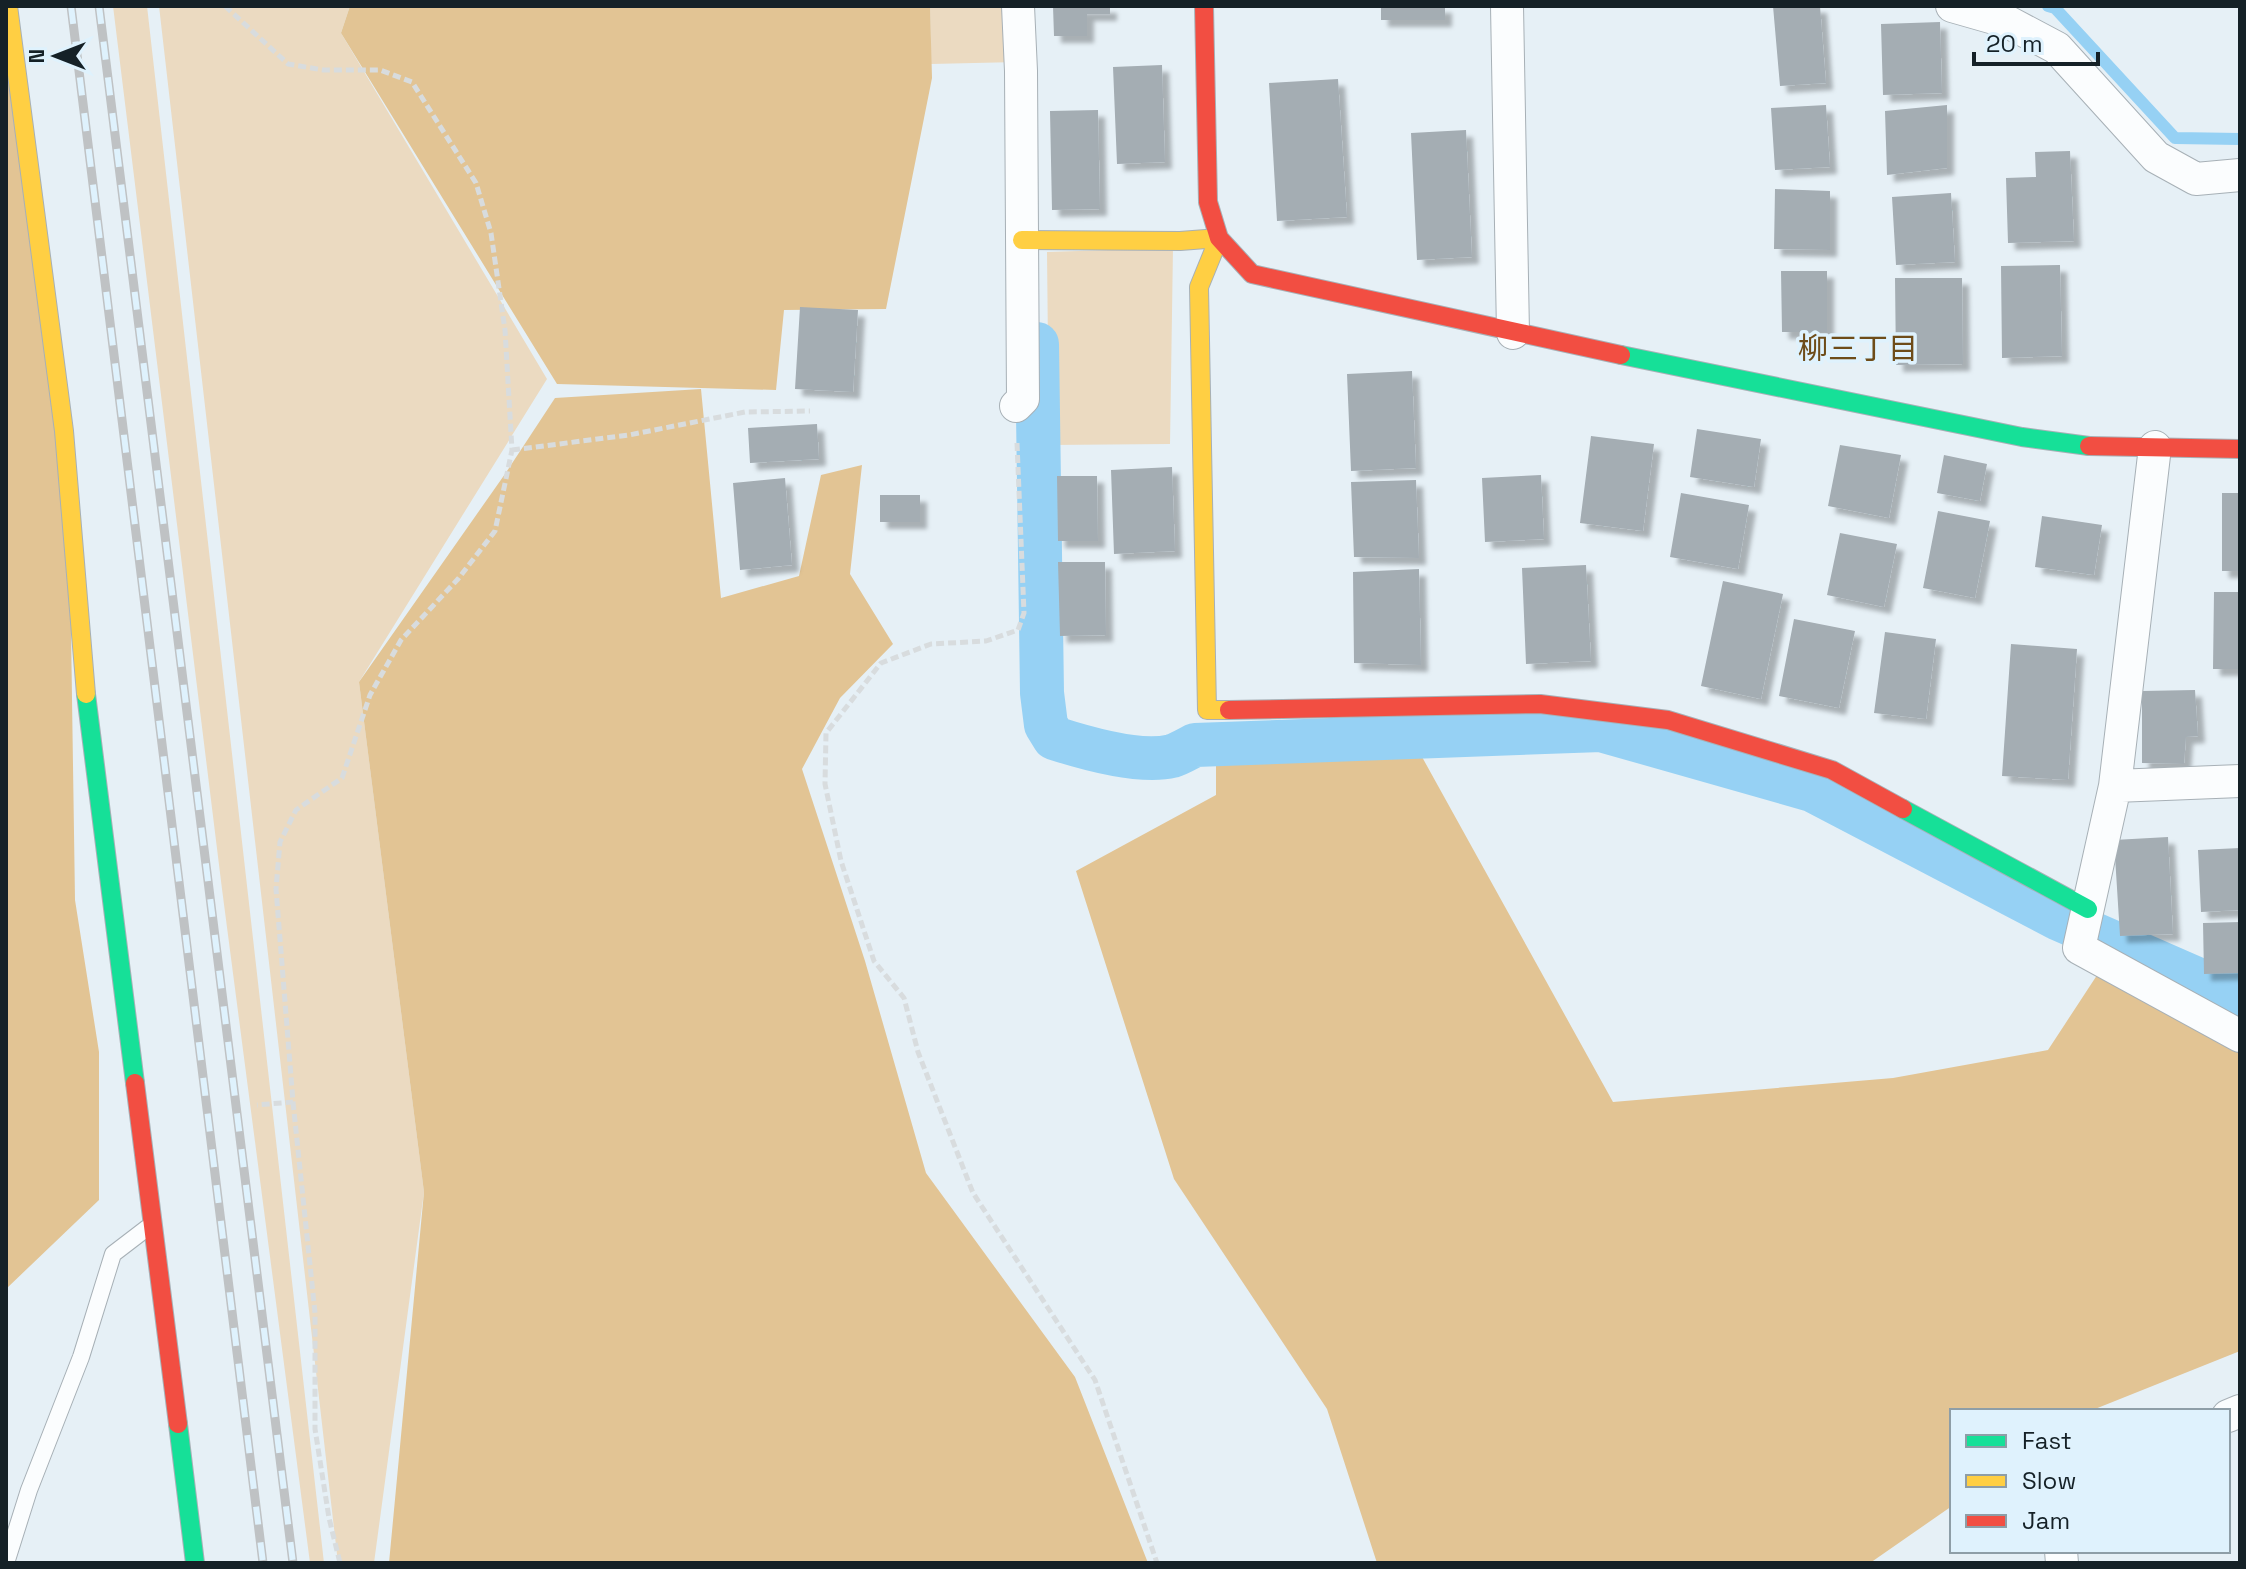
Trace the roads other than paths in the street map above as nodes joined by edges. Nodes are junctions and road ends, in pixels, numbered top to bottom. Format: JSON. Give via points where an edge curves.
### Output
{"nodes":[{"id":1,"x":8,"y":6,"type":"edge"},
{"id":2,"x":1018,"y":6,"type":"edge"},
{"id":3,"x":1204,"y":6,"type":"edge"},
{"id":4,"x":1507,"y":6,"type":"edge"},
{"id":5,"x":1952,"y":6,"type":"edge"},
{"id":6,"x":2240,"y":175,"type":"edge"},
{"id":7,"x":1219,"y":238,"type":"junction"},
{"id":8,"x":1022,"y":240,"type":"junction"},
{"id":9,"x":1513,"y":333,"type":"junction"},
{"id":10,"x":1016,"y":406,"type":"road end"},
{"id":11,"x":2155,"y":447,"type":"junction"},
{"id":12,"x":2240,"y":449,"type":"edge"},
{"id":13,"x":2240,"y":781,"type":"edge"},
{"id":14,"x":2115,"y":786,"type":"junction"},
{"id":15,"x":2088,"y":909,"type":"junction"},
{"id":16,"x":2240,"y":1036,"type":"edge"},
{"id":17,"x":152,"y":1224,"type":"junction"},
{"id":18,"x":6,"y":1563,"type":"edge"},
{"id":19,"x":195,"y":1563,"type":"edge"}],
"edges":[{"from":1,"to":17,"type":"street","via":[[64,431],[85,689]]},
{"from":2,"to":8,"type":"street"},
{"from":3,"to":7,"type":"street","via":[[1208,202]]},
{"from":4,"to":9,"type":"street"},
{"from":5,"to":6,"type":"street","via":[[2008,22],[2057,48],[2156,157],[2196,179]]},
{"from":7,"to":8,"type":"street"},
{"from":7,"to":9,"type":"street","via":[[1252,274]]},
{"from":7,"to":15,"type":"street","via":[[1199,287],[1207,710],[1540,704],[1668,720],[1832,770]]},
{"from":8,"to":10,"type":"street","via":[[1023,399]]},
{"from":9,"to":11,"type":"street","via":[[2022,437],[2100,447]]},
{"from":11,"to":12,"type":"street"},
{"from":11,"to":14,"type":"street"},
{"from":13,"to":14,"type":"street"},
{"from":14,"to":15,"type":"street"},
{"from":15,"to":16,"type":"street","via":[[2079,948]]},
{"from":17,"to":18,"type":"lane","via":[[113,1254]]},
{"from":17,"to":19,"type":"street"}]}
